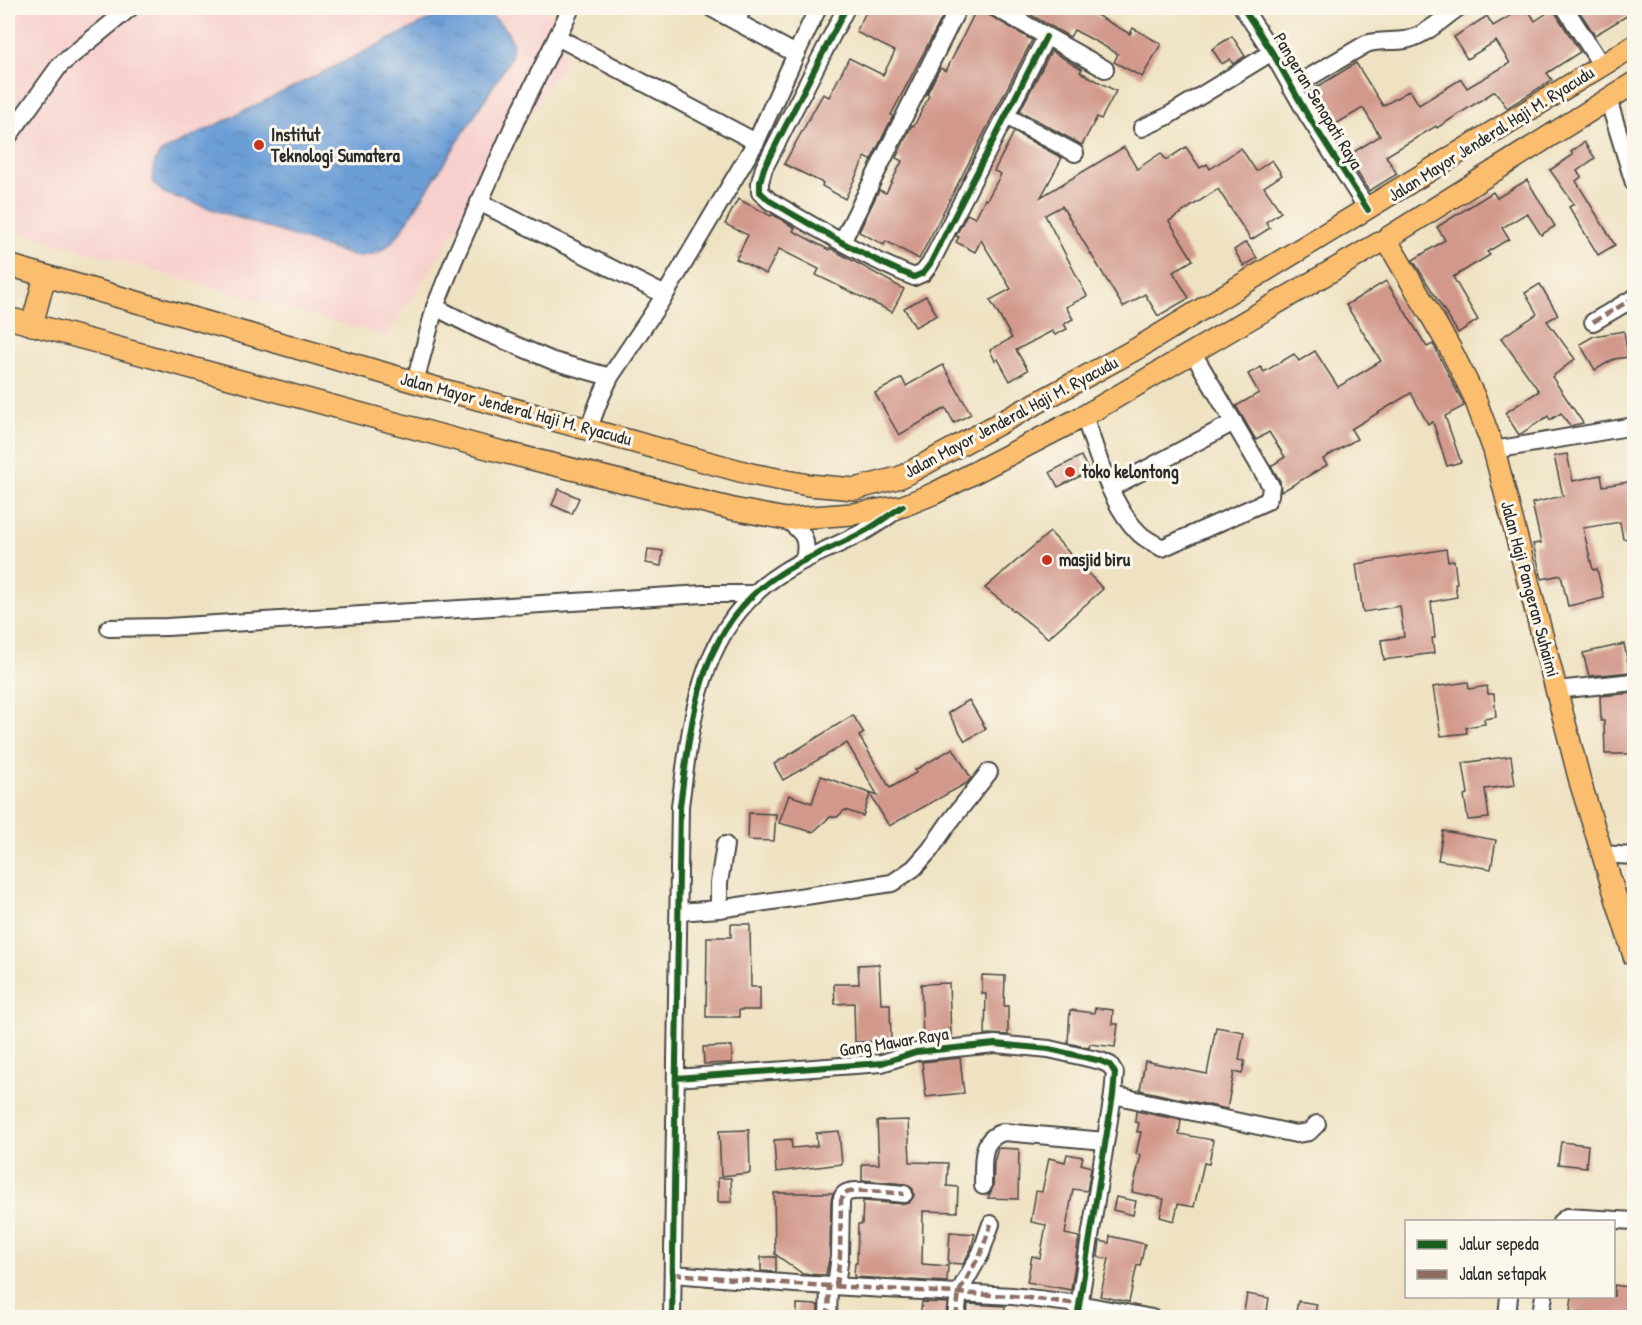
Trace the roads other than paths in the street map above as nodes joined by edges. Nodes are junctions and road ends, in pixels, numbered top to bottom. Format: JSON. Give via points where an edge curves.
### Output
{"nodes":[{"id":1,"x":130,"y":8,"type":"edge"},
{"id":2,"x":571,"y":8,"type":"edge"},
{"id":3,"x":711,"y":8,"type":"edge"},
{"id":4,"x":819,"y":8,"type":"edge"},
{"id":5,"x":846,"y":8,"type":"edge"},
{"id":6,"x":958,"y":8,"type":"edge"},
{"id":7,"x":996,"y":8,"type":"edge"},
{"id":8,"x":1243,"y":8,"type":"edge"},
{"id":9,"x":1458,"y":8,"type":"edge"},
{"id":10,"x":1565,"y":8,"type":"edge"},
{"id":11,"x":1017,"y":13,"type":"edge"},
{"id":12,"x":739,"y":14,"type":"edge"},
{"id":13,"x":557,"y":37,"type":"junction"},
{"id":14,"x":1046,"y":37,"type":"junction"},
{"id":15,"x":1635,"y":46,"type":"edge"},
{"id":16,"x":1272,"y":52,"type":"junction"},
{"id":17,"x":796,"y":54,"type":"junction"},
{"id":18,"x":1602,"y":66,"type":"junction"},
{"id":19,"x":1106,"y":69,"type":"dead end"},
{"id":20,"x":1635,"y":82,"type":"edge"},
{"id":21,"x":1291,"y":88,"type":"junction"},
{"id":22,"x":1608,"y":99,"type":"junction"},
{"id":23,"x":1006,"y":116,"type":"junction"},
{"id":24,"x":1142,"y":128,"type":"dead end"},
{"id":25,"x":8,"y":137,"type":"edge"},
{"id":26,"x":756,"y":142,"type":"junction"},
{"id":27,"x":1075,"y":153,"type":"dead end"},
{"id":28,"x":1635,"y":183,"type":"edge"},
{"id":29,"x":479,"y":202,"type":"junction"},
{"id":30,"x":1368,"y":210,"type":"junction"},
{"id":31,"x":1386,"y":239,"type":"junction"},
{"id":32,"x":842,"y":242,"type":"junction"},
{"id":33,"x":8,"y":265,"type":"edge"},
{"id":34,"x":45,"y":276,"type":"junction"},
{"id":35,"x":665,"y":295,"type":"junction"},
{"id":36,"x":1635,"y":298,"type":"edge"},
{"id":37,"x":435,"y":307,"type":"junction"},
{"id":38,"x":8,"y":318,"type":"edge"},
{"id":39,"x":1593,"y":322,"type":"dead end"},
{"id":40,"x":32,"y":325,"type":"junction"},
{"id":41,"x":1193,"y":353,"type":"junction"},
{"id":42,"x":610,"y":377,"type":"junction"},
{"id":43,"x":415,"y":382,"type":"junction"},
{"id":44,"x":1068,"y":388,"type":"junction"},
{"id":45,"x":1084,"y":416,"type":"junction"},
{"id":46,"x":1234,"y":422,"type":"junction"},
{"id":47,"x":1635,"y":426,"type":"edge"},
{"id":48,"x":589,"y":428,"type":"junction"},
{"id":49,"x":1494,"y":450,"type":"junction"},
{"id":50,"x":1111,"y":488,"type":"junction"},
{"id":51,"x":903,"y":506,"type":"junction"},
{"id":52,"x":786,"y":519,"type":"junction"},
{"id":53,"x":804,"y":559,"type":"junction"},
{"id":54,"x":753,"y":594,"type":"junction"},
{"id":55,"x":109,"y":628,"type":"dead end"},
{"id":56,"x":1635,"y":682,"type":"edge"},
{"id":57,"x":1556,"y":690,"type":"junction"},
{"id":58,"x":988,"y":772,"type":"dead end"},
{"id":59,"x":725,"y":845,"type":"dead end"},
{"id":60,"x":1601,"y":854,"type":"junction"},
{"id":61,"x":1635,"y":856,"type":"edge"},
{"id":62,"x":719,"y":909,"type":"junction"},
{"id":63,"x":679,"y":912,"type":"junction"},
{"id":64,"x":1635,"y":956,"type":"edge"},
{"id":65,"x":676,"y":1078,"type":"junction"},
{"id":66,"x":1113,"y":1095,"type":"junction"},
{"id":67,"x":1317,"y":1124,"type":"dead end"},
{"id":68,"x":1105,"y":1141,"type":"junction"},
{"id":69,"x":983,"y":1186,"type":"dead end"},
{"id":70,"x":904,"y":1194,"type":"dead end"},
{"id":71,"x":1563,"y":1220,"type":"edge"},
{"id":72,"x":1635,"y":1221,"type":"edge"},
{"id":73,"x":991,"y":1224,"type":"dead end"},
{"id":74,"x":673,"y":1274,"type":"junction"},
{"id":75,"x":833,"y":1286,"type":"junction"},
{"id":76,"x":959,"y":1292,"type":"junction"},
{"id":77,"x":1509,"y":1298,"type":"edge"},
{"id":78,"x":1544,"y":1298,"type":"edge"},
{"id":79,"x":1078,"y":1311,"type":"edge"},
{"id":80,"x":672,"y":1317,"type":"edge"},
{"id":81,"x":828,"y":1317,"type":"edge"},
{"id":82,"x":956,"y":1317,"type":"edge"},
{"id":83,"x":1152,"y":1317,"type":"edge"},
{"id":84,"x":1507,"y":1317,"type":"edge"},
{"id":85,"x":1540,"y":1317,"type":"edge"}],
"edges":[{"from":1,"to":25,"type":"street","via":[[60,65]]},
{"from":2,"to":13,"type":"street"},
{"from":3,"to":12,"type":"street"},
{"from":4,"to":17,"type":"street"},
{"from":5,"to":32,"type":"street","via":[[760,182],[760,192],[770,201]]},
{"from":6,"to":32,"type":"street"},
{"from":7,"to":11,"type":"street"},
{"from":8,"to":16,"type":"street","name":"Pangeran Senopati Raya"},
{"from":9,"to":21,"type":"street","via":[[1416,37],[1366,44]]},
{"from":10,"to":18,"type":"street"},
{"from":11,"to":14,"type":"street"},
{"from":12,"to":17,"type":"street"},
{"from":13,"to":26,"type":"street"},
{"from":13,"to":29,"type":"street"},
{"from":14,"to":19,"type":"street"},
{"from":14,"to":23,"type":"street"},
{"from":15,"to":18,"type":"main road","name":"Jalan Mayor Jenderal Haji M. Ryacudu"},
{"from":16,"to":21,"type":"street","name":"Pangeran Senopati Raya"},
{"from":16,"to":24,"type":"street"},
{"from":17,"to":26,"type":"street"},
{"from":18,"to":30,"type":"main road","name":"Jalan Mayor Jenderal Haji M. Ryacudu"},
{"from":20,"to":22,"type":"main road","name":"Jalan Mayor Jenderal Haji M. Ryacudu"},
{"from":21,"to":30,"type":"street","name":"Pangeran Senopati Raya"},
{"from":22,"to":28,"type":"street"},
{"from":22,"to":31,"type":"main road","name":"Jalan Mayor Jenderal Haji M. Ryacudu"},
{"from":23,"to":27,"type":"street"},
{"from":23,"to":32,"type":"street","via":[[923,273],[914,277]]},
{"from":26,"to":35,"type":"street"},
{"from":29,"to":35,"type":"street"},
{"from":29,"to":37,"type":"street"},
{"from":30,"to":44,"type":"main road","name":"Jalan Mayor Jenderal Haji M. Ryacudu"},
{"from":31,"to":41,"type":"main road","name":"Jalan Mayor Jenderal Haji M. Ryacudu"},
{"from":31,"to":49,"type":"main road","name":"Jalan Haji Pangeran Suhaimi","via":[[1450,348],[1474,396]]},
{"from":33,"to":34,"type":"main road","name":"Jalan Mayor Jenderal Haji M. Ryacudu"},
{"from":34,"to":40,"type":"main road"},
{"from":34,"to":43,"type":"main road","name":"Jalan Mayor Jenderal Haji M. Ryacudu"},
{"from":35,"to":42,"type":"street"},
{"from":36,"to":39,"type":"street"},
{"from":37,"to":42,"type":"street","via":[[553,361]]},
{"from":37,"to":43,"type":"street"},
{"from":38,"to":40,"type":"main road","name":"Jalan Mayor Jenderal Haji M. Ryacudu"},
{"from":40,"to":52,"type":"main road","name":"Jalan Mayor Jenderal Haji M. Ryacudu","via":[[491,449]]},
{"from":41,"to":45,"type":"main road","name":"Jalan Mayor Jenderal Haji M. Ryacudu"},
{"from":41,"to":46,"type":"street"},
{"from":42,"to":48,"type":"street"},
{"from":43,"to":48,"type":"main road","name":"Jalan Mayor Jenderal Haji M. Ryacudu"},
{"from":44,"to":45,"type":"main road"},
{"from":44,"to":48,"type":"main road","name":"Jalan Mayor Jenderal Haji M. Ryacudu","via":[[901,477],[855,489],[751,474]]},
{"from":45,"to":50,"type":"street"},
{"from":45,"to":51,"type":"main road","name":"Jalan Mayor Jenderal Haji M. Ryacudu"},
{"from":46,"to":50,"type":"street"},
{"from":46,"to":50,"type":"street","via":[[1271,486],[1267,501],[1162,548],[1140,534],[1125,517]]},
{"from":47,"to":49,"type":"street"},
{"from":49,"to":57,"type":"main road","name":"Jalan Haji Pangeran Suhaimi"},
{"from":51,"to":52,"type":"main road","name":"Jalan Mayor Jenderal Haji M. Ryacudu"},
{"from":51,"to":53,"type":"street","via":[[864,532]]},
{"from":52,"to":53,"type":"street","via":[[804,537]]},
{"from":53,"to":54,"type":"street"},
{"from":54,"to":55,"type":"street"},
{"from":54,"to":63,"type":"street","via":[[726,626],[702,680],[680,806]]},
{"from":56,"to":57,"type":"street"},
{"from":57,"to":60,"type":"main road","name":"Jalan Haji Pangeran Suhaimi"},
{"from":58,"to":62,"type":"street","via":[[930,850],[914,868],[892,883]]},
{"from":59,"to":62,"type":"street"},
{"from":60,"to":61,"type":"street"},
{"from":60,"to":64,"type":"main road","name":"Jalan Haji Pangeran Suhaimi"},
{"from":62,"to":63,"type":"street"},
{"from":63,"to":65,"type":"street"},
{"from":65,"to":66,"type":"street","name":"Gang Mawar Raya","via":[[882,1063],[916,1052],[994,1044],[1048,1049],[1101,1061],[1115,1073]]},
{"from":65,"to":74,"type":"street"},
{"from":66,"to":67,"type":"street","via":[[1296,1134],[1309,1132]]},
{"from":66,"to":68,"type":"street","name":"Gang Mawar Raya"},
{"from":68,"to":69,"type":"street","via":[[993,1134],[984,1152]]},
{"from":68,"to":79,"type":"street","name":"Gang Mawar Raya"},
{"from":70,"to":75,"type":"street","via":[[843,1195]]},
{"from":71,"to":72,"type":"street","via":[[1568,1217]]},
{"from":73,"to":76,"type":"street"},
{"from":74,"to":75,"type":"street"},
{"from":74,"to":80,"type":"street"},
{"from":75,"to":76,"type":"street"},
{"from":75,"to":81,"type":"street"},
{"from":76,"to":79,"type":"street","via":[[1012,1296]]},
{"from":76,"to":82,"type":"street"},
{"from":77,"to":84,"type":"street"},
{"from":78,"to":85,"type":"street"},
{"from":79,"to":83,"type":"street"}]}
